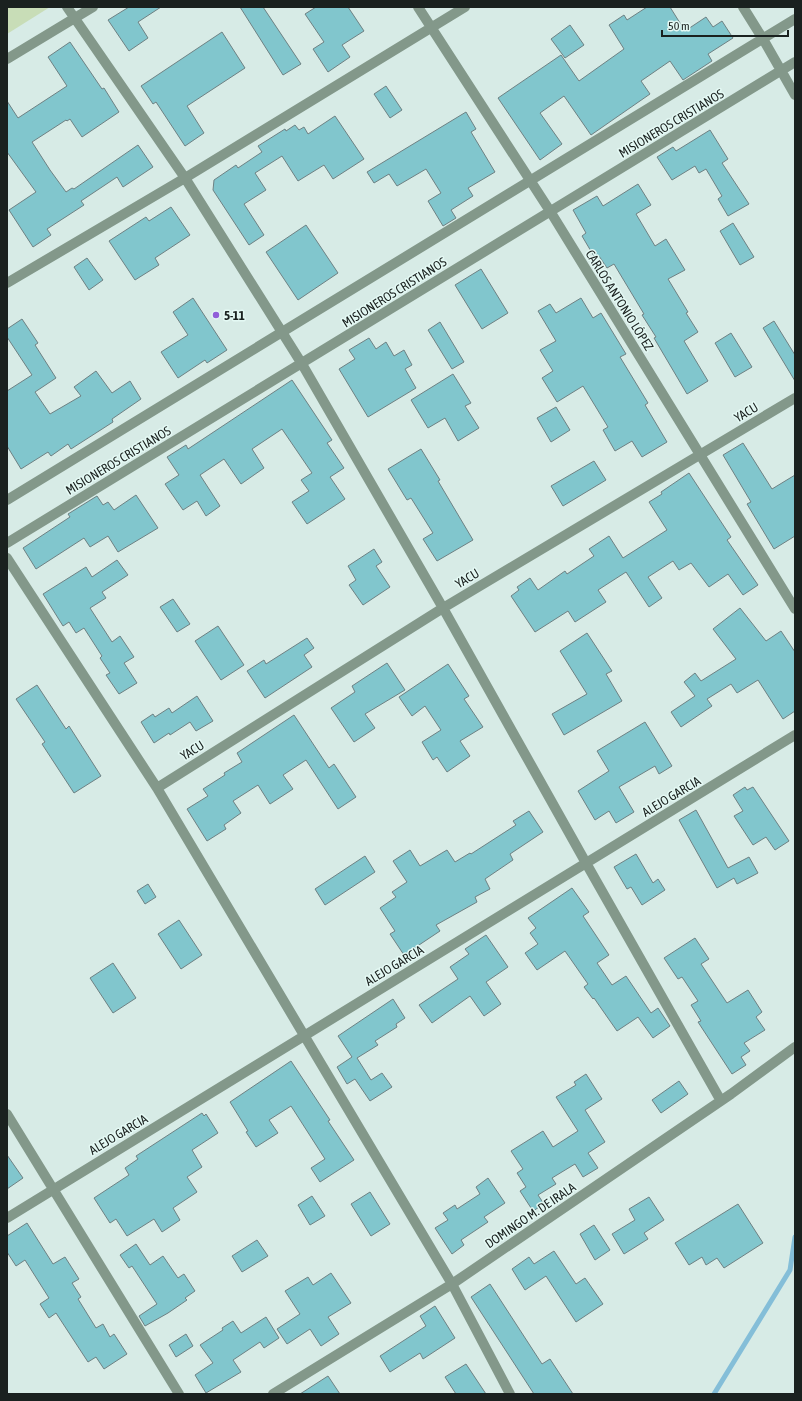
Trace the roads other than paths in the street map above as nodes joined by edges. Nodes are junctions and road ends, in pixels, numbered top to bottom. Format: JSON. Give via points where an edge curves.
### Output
{"nodes":[{"id":1,"x":67,"y":7,"type":"edge"},
{"id":2,"x":93,"y":7,"type":"edge"},
{"id":3,"x":418,"y":7,"type":"edge"},
{"id":4,"x":466,"y":7,"type":"edge"},
{"id":5,"x":743,"y":7,"type":"edge"},
{"id":6,"x":74,"y":18,"type":"junction"},
{"id":7,"x":795,"y":19,"type":"edge"},
{"id":8,"x":432,"y":28,"type":"junction"},
{"id":9,"x":763,"y":39,"type":"junction"},
{"id":10,"x":7,"y":59,"type":"edge"},
{"id":11,"x":795,"y":62,"type":"edge"},
{"id":12,"x":781,"y":71,"type":"junction"},
{"id":13,"x":795,"y":95,"type":"edge"},
{"id":14,"x":185,"y":178,"type":"junction"},
{"id":15,"x":530,"y":181,"type":"junction"},
{"id":16,"x":550,"y":211,"type":"junction"},
{"id":17,"x":7,"y":283,"type":"edge"},
{"id":18,"x":282,"y":332,"type":"junction"},
{"id":19,"x":302,"y":364,"type":"junction"},
{"id":20,"x":795,"y":398,"type":"edge"},
{"id":21,"x":700,"y":455,"type":"junction"},
{"id":22,"x":7,"y":500,"type":"edge"},
{"id":23,"x":7,"y":543,"type":"edge"},
{"id":24,"x":7,"y":558,"type":"edge"},
{"id":25,"x":443,"y":608,"type":"junction"},
{"id":26,"x":795,"y":609,"type":"edge"},
{"id":27,"x":795,"y":735,"type":"edge"},
{"id":28,"x":157,"y":788,"type":"junction"},
{"id":29,"x":586,"y":863,"type":"junction"},
{"id":30,"x":305,"y":1035,"type":"junction"},
{"id":31,"x":795,"y":1047,"type":"edge"},
{"id":32,"x":721,"y":1101,"type":"junction"},
{"id":33,"x":7,"y":1114,"type":"edge"},
{"id":34,"x":53,"y":1189,"type":"junction"},
{"id":35,"x":7,"y":1218,"type":"edge"},
{"id":36,"x":452,"y":1284,"type":"junction"},
{"id":37,"x":179,"y":1394,"type":"edge"},
{"id":38,"x":273,"y":1394,"type":"edge"},
{"id":39,"x":510,"y":1394,"type":"edge"}],
"edges":[{"from":1,"to":6,"type":"street"},
{"from":2,"to":6,"type":"street"},
{"from":3,"to":8,"type":"street","name":"CARLOS ANTONIO LÓPEZ"},
{"from":4,"to":8,"type":"street"},
{"from":5,"to":9,"type":"street"},
{"from":6,"to":10,"type":"street"},
{"from":6,"to":14,"type":"street"},
{"from":7,"to":9,"type":"street","name":"MISIONEROS CRISTIANOS"},
{"from":8,"to":14,"type":"street"},
{"from":8,"to":15,"type":"street","name":"CARLOS ANTONIO LÓPEZ"},
{"from":9,"to":12,"type":"street"},
{"from":9,"to":15,"type":"street","name":"MISIONEROS CRISTIANOS"},
{"from":11,"to":12,"type":"street","name":"MISIONEROS CRISTIANOS"},
{"from":12,"to":13,"type":"street"},
{"from":12,"to":16,"type":"street","name":"MISIONEROS CRISTIANOS"},
{"from":14,"to":17,"type":"street"},
{"from":14,"to":18,"type":"street"},
{"from":15,"to":16,"type":"street","name":"CARLOS ANTONIO LÓPEZ"},
{"from":15,"to":18,"type":"street","name":"MISIONEROS CRISTIANOS"},
{"from":16,"to":19,"type":"street","name":"MISIONEROS CRISTIANOS"},
{"from":16,"to":21,"type":"street","name":"CARLOS ANTONIO LÓPEZ"},
{"from":18,"to":19,"type":"street"},
{"from":18,"to":22,"type":"street","name":"MISIONEROS CRISTIANOS"},
{"from":19,"to":23,"type":"street","name":"MISIONEROS CRISTIANOS"},
{"from":19,"to":25,"type":"street"},
{"from":20,"to":21,"type":"street","name":"YACU"},
{"from":21,"to":25,"type":"street","name":"YACU"},
{"from":21,"to":26,"type":"street","name":"CARLOS ANTONIO LÓPEZ"},
{"from":24,"to":28,"type":"street"},
{"from":25,"to":28,"type":"street","name":"YACU"},
{"from":25,"to":29,"type":"street"},
{"from":27,"to":29,"type":"street","name":"ALEJO GARCIA"},
{"from":28,"to":30,"type":"street"},
{"from":29,"to":30,"type":"street","name":"ALEJO GARCIA"},
{"from":29,"to":32,"type":"street"},
{"from":30,"to":34,"type":"street","name":"ALEJO GARCIA"},
{"from":30,"to":36,"type":"street"},
{"from":31,"to":32,"type":"street","name":"DOMINGO M. DE IRALA"},
{"from":32,"to":36,"type":"street","name":"DOMINGO M. DE IRALA"},
{"from":33,"to":34,"type":"street"},
{"from":34,"to":35,"type":"street","name":"ALEJO GARCIA"},
{"from":34,"to":37,"type":"street"},
{"from":36,"to":38,"type":"street","name":"DOMINGO M. DE IRALA"},
{"from":36,"to":39,"type":"street"}]}
